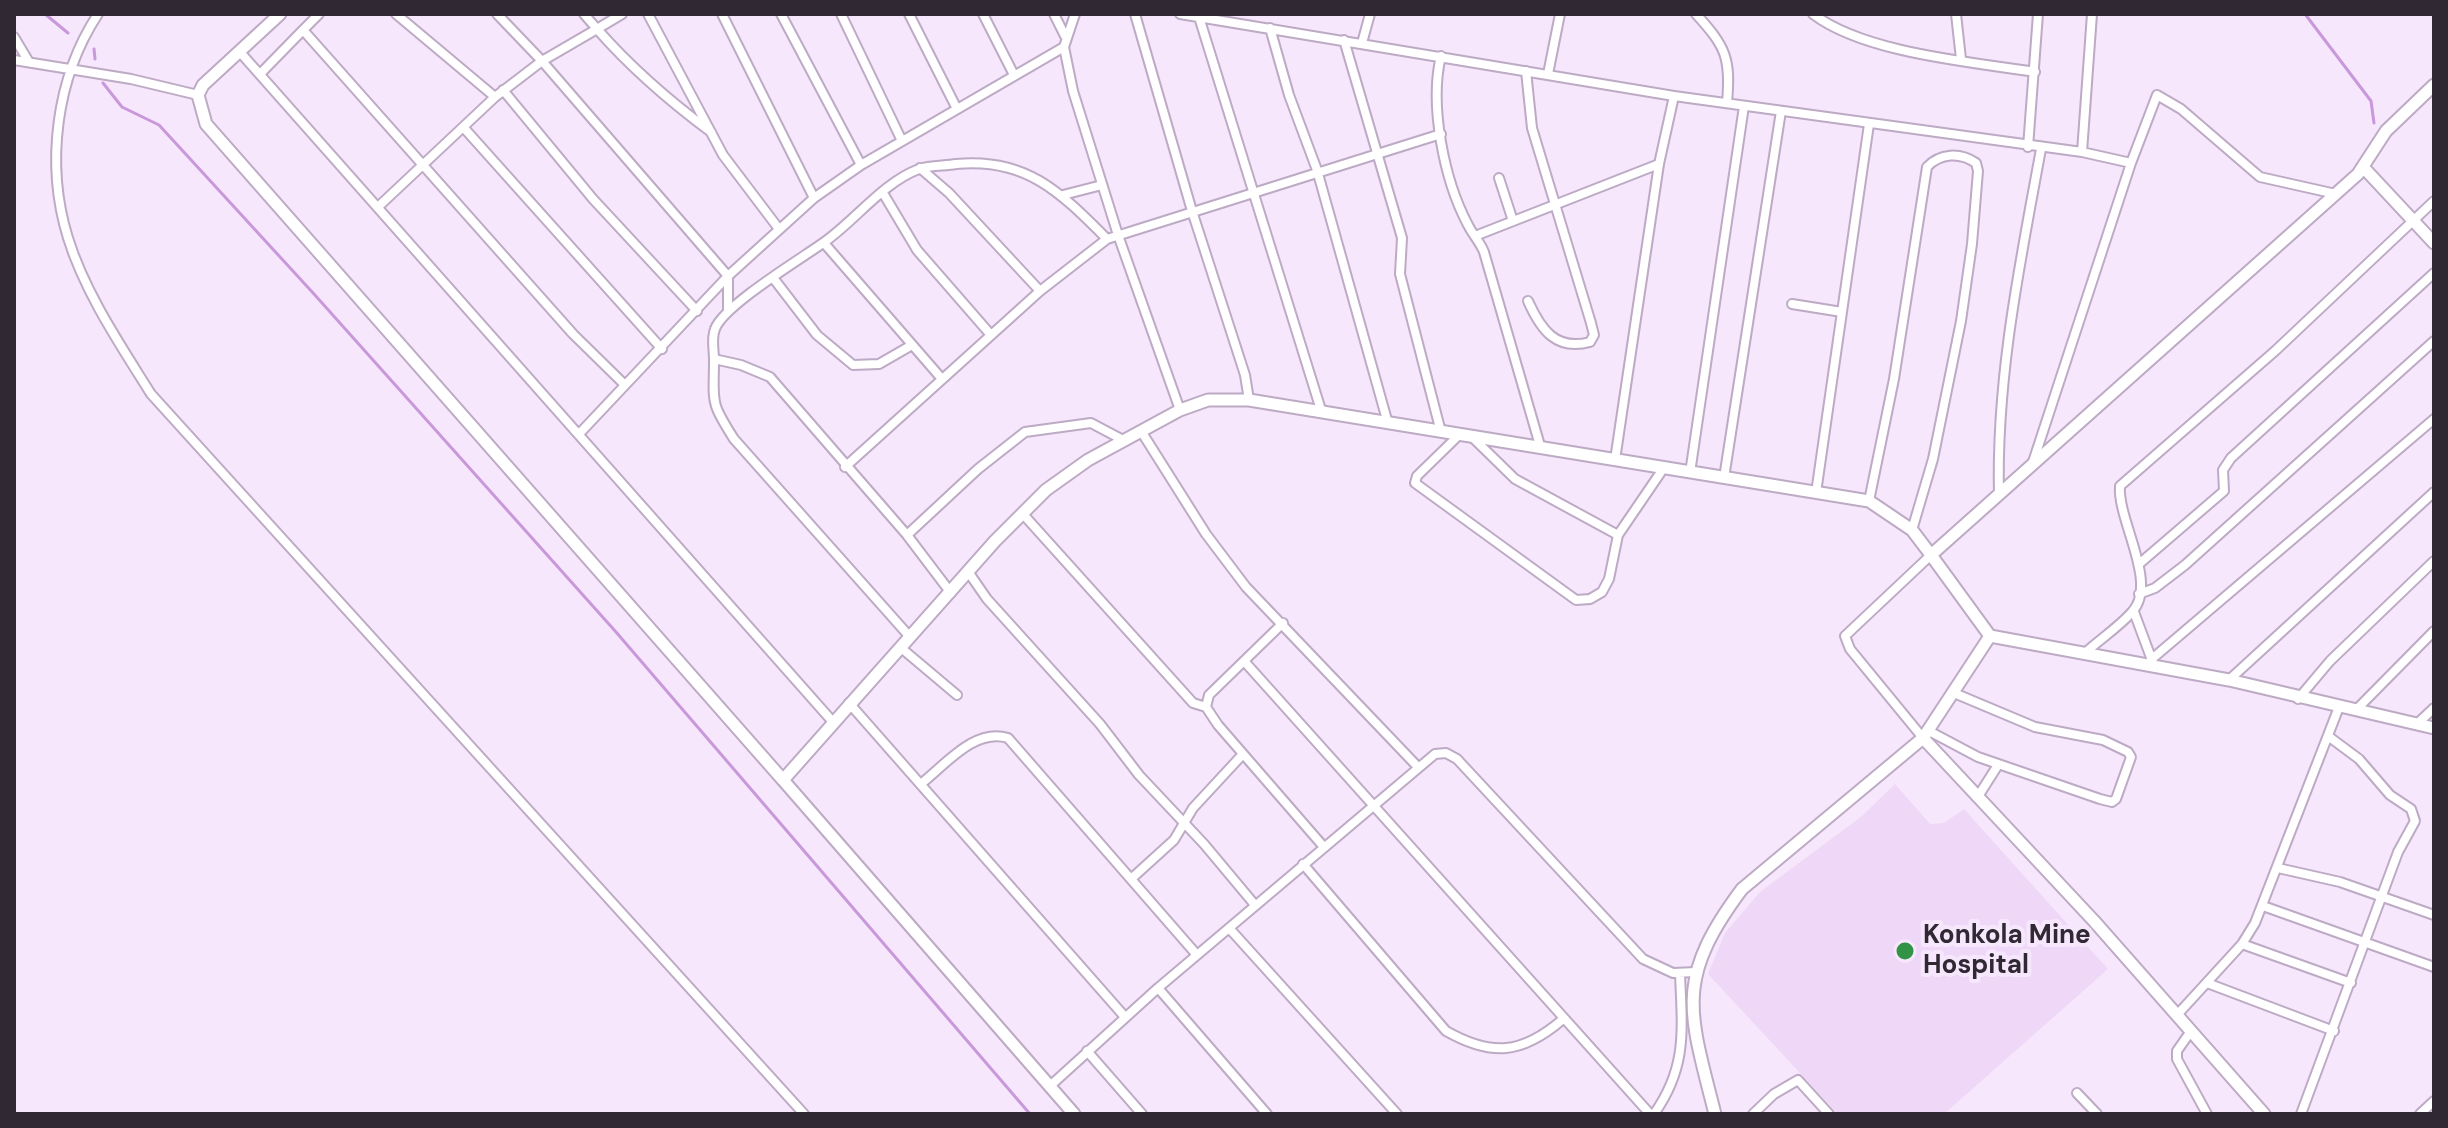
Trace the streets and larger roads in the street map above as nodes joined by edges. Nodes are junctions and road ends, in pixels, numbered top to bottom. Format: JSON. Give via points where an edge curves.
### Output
{"nodes":[{"id":1,"x":98,"y":14,"type":"edge"},
{"id":2,"x":280,"y":14,"type":"edge"},
{"id":3,"x":319,"y":14,"type":"edge"},
{"id":4,"x":396,"y":14,"type":"edge"},
{"id":5,"x":497,"y":14,"type":"edge"},
{"id":6,"x":584,"y":14,"type":"edge"},
{"id":7,"x":622,"y":14,"type":"edge"},
{"id":8,"x":648,"y":14,"type":"edge"},
{"id":9,"x":722,"y":14,"type":"edge"},
{"id":10,"x":781,"y":14,"type":"edge"},
{"id":11,"x":841,"y":14,"type":"edge"},
{"id":12,"x":909,"y":14,"type":"edge"},
{"id":13,"x":983,"y":14,"type":"edge"},
{"id":14,"x":1054,"y":14,"type":"edge"},
{"id":15,"x":1075,"y":14,"type":"edge"},
{"id":16,"x":1135,"y":14,"type":"edge"},
{"id":17,"x":1180,"y":14,"type":"edge"},
{"id":18,"x":1370,"y":14,"type":"edge"},
{"id":19,"x":1560,"y":14,"type":"edge"},
{"id":20,"x":1696,"y":14,"type":"edge"},
{"id":21,"x":1813,"y":14,"type":"edge"},
{"id":22,"x":1956,"y":14,"type":"edge"},
{"id":23,"x":2038,"y":14,"type":"edge"},
{"id":24,"x":2092,"y":14,"type":"edge"},
{"id":25,"x":1199,"y":17,"type":"junction"},
{"id":26,"x":1270,"y":28,"type":"junction"},
{"id":27,"x":597,"y":29,"type":"junction"},
{"id":28,"x":303,"y":30,"type":"junction"},
{"id":29,"x":1065,"y":36,"type":"junction"},
{"id":30,"x":14,"y":37,"type":"edge"},
{"id":31,"x":1344,"y":40,"type":"junction"},
{"id":32,"x":1362,"y":43,"type":"junction"},
{"id":33,"x":1064,"y":47,"type":"junction"},
{"id":34,"x":239,"y":51,"type":"junction"},
{"id":35,"x":1441,"y":56,"type":"junction"},
{"id":36,"x":1961,"y":59,"type":"junction"},
{"id":37,"x":14,"y":60,"type":"edge"},
{"id":38,"x":542,"y":61,"type":"junction"},
{"id":39,"x":29,"y":62,"type":"junction"},
{"id":40,"x":70,"y":69,"type":"junction"},
{"id":41,"x":1526,"y":71,"type":"junction"},
{"id":42,"x":2035,"y":72,"type":"junction"},
{"id":43,"x":260,"y":74,"type":"junction"},
{"id":44,"x":1548,"y":74,"type":"junction"},
{"id":45,"x":1014,"y":75,"type":"junction"},
{"id":46,"x":2434,"y":85,"type":"edge"},
{"id":47,"x":503,"y":90,"type":"junction"},
{"id":48,"x":198,"y":95,"type":"junction"},
{"id":49,"x":1674,"y":96,"type":"junction"},
{"id":50,"x":495,"y":97,"type":"junction"},
{"id":51,"x":1727,"y":103,"type":"junction"},
{"id":52,"x":1744,"y":106,"type":"junction"},
{"id":53,"x":957,"y":109,"type":"junction"},
{"id":54,"x":1781,"y":111,"type":"junction"},
{"id":55,"x":1869,"y":124,"type":"junction"},
{"id":56,"x":464,"y":128,"type":"junction"},
{"id":57,"x":711,"y":132,"type":"junction"},
{"id":58,"x":1441,"y":134,"type":"junction"},
{"id":59,"x":902,"y":141,"type":"junction"},
{"id":60,"x":2028,"y":147,"type":"junction"},
{"id":61,"x":2041,"y":149,"type":"junction"},
{"id":62,"x":2082,"y":152,"type":"junction"},
{"id":63,"x":1376,"y":155,"type":"junction"},
{"id":64,"x":2131,"y":163,"type":"junction"},
{"id":65,"x":425,"y":164,"type":"junction"},
{"id":66,"x":1659,"y":164,"type":"junction"},
{"id":67,"x":861,"y":165,"type":"junction"},
{"id":68,"x":920,"y":168,"type":"junction"},
{"id":69,"x":2364,"y":168,"type":"junction"},
{"id":70,"x":1317,"y":170,"type":"junction"},
{"id":71,"x":1499,"y":178,"type":"dead end"},
{"id":72,"x":1102,"y":185,"type":"junction"},
{"id":73,"x":883,"y":193,"type":"junction"},
{"id":74,"x":1252,"y":193,"type":"junction"},
{"id":75,"x":2336,"y":194,"type":"junction"},
{"id":76,"x":1063,"y":195,"type":"junction"},
{"id":77,"x":814,"y":198,"type":"junction"},
{"id":78,"x":2434,"y":201,"type":"edge"},
{"id":79,"x":1554,"y":204,"type":"junction"},
{"id":80,"x":379,"y":206,"type":"junction"},
{"id":81,"x":1192,"y":211,"type":"junction"},
{"id":82,"x":2414,"y":220,"type":"junction"},
{"id":83,"x":1513,"y":221,"type":"junction"},
{"id":84,"x":779,"y":229,"type":"junction"},
{"id":85,"x":1118,"y":235,"type":"junction"},
{"id":86,"x":1475,"y":236,"type":"junction"},
{"id":87,"x":1107,"y":239,"type":"junction"},
{"id":88,"x":824,"y":243,"type":"junction"},
{"id":89,"x":2434,"y":243,"type":"edge"},
{"id":90,"x":2434,"y":273,"type":"edge"},
{"id":91,"x":728,"y":276,"type":"junction"},
{"id":92,"x":774,"y":279,"type":"junction"},
{"id":93,"x":1040,"y":291,"type":"junction"},
{"id":94,"x":712,"y":295,"type":"junction"},
{"id":95,"x":1528,"y":301,"type":"dead end"},
{"id":96,"x":1792,"y":304,"type":"dead end"},
{"id":97,"x":728,"y":310,"type":"junction"},
{"id":98,"x":697,"y":311,"type":"junction"},
{"id":99,"x":1842,"y":312,"type":"junction"},
{"id":100,"x":991,"y":335,"type":"junction"},
{"id":101,"x":2434,"y":341,"type":"edge"},
{"id":102,"x":912,"y":345,"type":"junction"},
{"id":103,"x":662,"y":349,"type":"junction"},
{"id":104,"x":714,"y":359,"type":"junction"},
{"id":105,"x":942,"y":379,"type":"junction"},
{"id":106,"x":625,"y":385,"type":"junction"},
{"id":107,"x":1249,"y":400,"type":"junction"},
{"id":108,"x":1180,"y":410,"type":"junction"},
{"id":109,"x":1321,"y":410,"type":"junction"},
{"id":110,"x":2434,"y":419,"type":"edge"},
{"id":111,"x":1387,"y":420,"type":"junction"},
{"id":112,"x":1141,"y":431,"type":"junction"},
{"id":113,"x":1441,"y":432,"type":"junction"},
{"id":114,"x":579,"y":434,"type":"junction"},
{"id":115,"x":1458,"y":436,"type":"junction"},
{"id":116,"x":1471,"y":437,"type":"junction"},
{"id":117,"x":1125,"y":441,"type":"junction"},
{"id":118,"x":1541,"y":449,"type":"junction"},
{"id":119,"x":1615,"y":460,"type":"junction"},
{"id":120,"x":845,"y":467,"type":"junction"},
{"id":121,"x":2032,"y":467,"type":"junction"},
{"id":122,"x":1663,"y":469,"type":"junction"},
{"id":123,"x":1690,"y":473,"type":"junction"},
{"id":124,"x":1724,"y":478,"type":"junction"},
{"id":125,"x":2434,"y":492,"type":"edge"},
{"id":126,"x":1816,"y":493,"type":"junction"},
{"id":127,"x":1999,"y":496,"type":"junction"},
{"id":128,"x":1869,"y":501,"type":"junction"},
{"id":129,"x":1022,"y":513,"type":"junction"},
{"id":130,"x":1912,"y":530,"type":"junction"},
{"id":131,"x":907,"y":535,"type":"junction"},
{"id":132,"x":1618,"y":535,"type":"junction"},
{"id":133,"x":1931,"y":555,"type":"junction"},
{"id":134,"x":2434,"y":561,"type":"edge"},
{"id":135,"x":2139,"y":564,"type":"junction"},
{"id":136,"x":969,"y":573,"type":"junction"},
{"id":137,"x":951,"y":593,"type":"junction"},
{"id":138,"x":2139,"y":594,"type":"junction"},
{"id":139,"x":2134,"y":612,"type":"junction"},
{"id":140,"x":1283,"y":623,"type":"junction"},
{"id":141,"x":2434,"y":631,"type":"edge"},
{"id":142,"x":1990,"y":636,"type":"junction"},
{"id":143,"x":910,"y":637,"type":"junction"},
{"id":144,"x":900,"y":647,"type":"junction"},
{"id":145,"x":2085,"y":653,"type":"junction"},
{"id":146,"x":1244,"y":661,"type":"junction"},
{"id":147,"x":2154,"y":663,"type":"junction"},
{"id":148,"x":2229,"y":680,"type":"junction"},
{"id":149,"x":1954,"y":693,"type":"junction"},
{"id":150,"x":957,"y":695,"type":"dead end"},
{"id":151,"x":2298,"y":699,"type":"junction"},
{"id":152,"x":849,"y":703,"type":"junction"},
{"id":153,"x":1206,"y":707,"type":"junction"},
{"id":154,"x":2339,"y":707,"type":"junction"},
{"id":155,"x":2434,"y":708,"type":"edge"},
{"id":156,"x":2356,"y":710,"type":"junction"},
{"id":157,"x":833,"y":722,"type":"junction"},
{"id":158,"x":2418,"y":723,"type":"junction"},
{"id":159,"x":2434,"y":728,"type":"edge"},
{"id":160,"x":1926,"y":735,"type":"junction"},
{"id":161,"x":2328,"y":736,"type":"junction"},
{"id":162,"x":1243,"y":754,"type":"junction"},
{"id":163,"x":1998,"y":765,"type":"junction"},
{"id":164,"x":1417,"y":766,"type":"junction"},
{"id":165,"x":783,"y":780,"type":"junction"},
{"id":166,"x":922,"y":783,"type":"junction"},
{"id":167,"x":1977,"y":798,"type":"junction"},
{"id":168,"x":1373,"y":803,"type":"junction"},
{"id":169,"x":1183,"y":824,"type":"junction"},
{"id":170,"x":1323,"y":846,"type":"junction"},
{"id":171,"x":1303,"y":864,"type":"junction"},
{"id":172,"x":2278,"y":868,"type":"junction"},
{"id":173,"x":1131,"y":879,"type":"junction"},
{"id":174,"x":2381,"y":896,"type":"junction"},
{"id":175,"x":1255,"y":905,"type":"junction"},
{"id":176,"x":2263,"y":906,"type":"junction"},
{"id":177,"x":2434,"y":915,"type":"edge"},
{"id":178,"x":1229,"y":928,"type":"junction"},
{"id":179,"x":2242,"y":944,"type":"junction"},
{"id":180,"x":2367,"y":944,"type":"junction"},
{"id":181,"x":1197,"y":955,"type":"junction"},
{"id":182,"x":2434,"y":967,"type":"edge"},
{"id":183,"x":1696,"y":972,"type":"junction"},
{"id":184,"x":1680,"y":973,"type":"junction"},
{"id":185,"x":2207,"y":983,"type":"junction"},
{"id":186,"x":2351,"y":983,"type":"junction"},
{"id":187,"x":1158,"y":988,"type":"junction"},
{"id":188,"x":2177,"y":1015,"type":"junction"},
{"id":189,"x":1125,"y":1017,"type":"junction"},
{"id":190,"x":1562,"y":1020,"type":"junction"},
{"id":191,"x":2191,"y":1031,"type":"junction"},
{"id":192,"x":2334,"y":1031,"type":"junction"},
{"id":193,"x":1087,"y":1051,"type":"junction"},
{"id":194,"x":1050,"y":1086,"type":"junction"},
{"id":195,"x":2077,"y":1093,"type":"dead end"},
{"id":196,"x":2434,"y":1101,"type":"edge"},
{"id":197,"x":804,"y":1114,"type":"edge"},
{"id":198,"x":1074,"y":1114,"type":"edge"},
{"id":199,"x":1142,"y":1114,"type":"edge"},
{"id":200,"x":1267,"y":1114,"type":"edge"},
{"id":201,"x":1397,"y":1114,"type":"edge"},
{"id":202,"x":1652,"y":1114,"type":"edge"},
{"id":203,"x":1715,"y":1114,"type":"edge"},
{"id":204,"x":1753,"y":1114,"type":"edge"},
{"id":205,"x":1829,"y":1114,"type":"edge"},
{"id":206,"x":2097,"y":1114,"type":"edge"},
{"id":207,"x":2207,"y":1114,"type":"edge"},
{"id":208,"x":2264,"y":1114,"type":"edge"},
{"id":209,"x":2301,"y":1114,"type":"edge"},
{"id":210,"x":2420,"y":1114,"type":"edge"}],
"edges":[{"from":1,"to":40,"type":"street"},
{"from":2,"to":34,"type":"street"},
{"from":3,"to":28,"type":"street"},
{"from":4,"to":50,"type":"street"},
{"from":5,"to":38,"type":"street"},
{"from":6,"to":27,"type":"street"},
{"from":7,"to":27,"type":"street"},
{"from":8,"to":57,"type":"street"},
{"from":9,"to":77,"type":"street"},
{"from":10,"to":67,"type":"street"},
{"from":11,"to":59,"type":"street"},
{"from":12,"to":53,"type":"street"},
{"from":13,"to":45,"type":"street"},
{"from":14,"to":29,"type":"street"},
{"from":15,"to":29,"type":"street"},
{"from":16,"to":81,"type":"street"},
{"from":17,"to":25,"type":"street"},
{"from":18,"to":32,"type":"street"},
{"from":19,"to":44,"type":"street"},
{"from":20,"to":51,"type":"street","via":[[1727,57]]},
{"from":21,"to":36,"type":"street","via":[[1887,46]]},
{"from":22,"to":36,"type":"street"},
{"from":23,"to":42,"type":"street"},
{"from":24,"to":62,"type":"street"},
{"from":25,"to":26,"type":"street"},
{"from":25,"to":74,"type":"street"},
{"from":26,"to":31,"type":"street"},
{"from":26,"to":70,"type":"street"},
{"from":27,"to":38,"type":"street"},
{"from":27,"to":57,"type":"street","via":[[659,94]]},
{"from":28,"to":43,"type":"street"},
{"from":28,"to":65,"type":"street"},
{"from":29,"to":33,"type":"street"},
{"from":30,"to":39,"type":"street"},
{"from":31,"to":32,"type":"street"},
{"from":31,"to":63,"type":"street"},
{"from":32,"to":35,"type":"street"},
{"from":33,"to":45,"type":"street"},
{"from":33,"to":72,"type":"street"},
{"from":34,"to":43,"type":"street"},
{"from":34,"to":48,"type":"street"},
{"from":35,"to":41,"type":"street"},
{"from":35,"to":58,"type":"street","via":[[1435,95]]},
{"from":36,"to":42,"type":"street"},
{"from":37,"to":39,"type":"street"},
{"from":38,"to":47,"type":"street"},
{"from":38,"to":91,"type":"street"},
{"from":39,"to":40,"type":"street"},
{"from":40,"to":48,"type":"street"},
{"from":40,"to":197,"type":"street","via":[[57,148],[68,239],[117,340],[151,394]]},
{"from":41,"to":44,"type":"street"},
{"from":41,"to":79,"type":"street","via":[[1532,128]]},
{"from":42,"to":60,"type":"street"},
{"from":43,"to":80,"type":"street"},
{"from":44,"to":49,"type":"street"},
{"from":45,"to":53,"type":"street"},
{"from":46,"to":69,"type":"street","via":[[2386,131]]},
{"from":47,"to":50,"type":"street"},
{"from":47,"to":98,"type":"street","via":[[593,199]]},
{"from":48,"to":165,"type":"street","via":[[206,124],[232,155]]},
{"from":49,"to":51,"type":"street"},
{"from":49,"to":66,"type":"street"},
{"from":50,"to":56,"type":"street"},
{"from":51,"to":52,"type":"street"},
{"from":52,"to":54,"type":"street"},
{"from":52,"to":123,"type":"street"},
{"from":53,"to":59,"type":"street"},
{"from":54,"to":55,"type":"street"},
{"from":54,"to":124,"type":"street"},
{"from":55,"to":60,"type":"street"},
{"from":55,"to":99,"type":"street"},
{"from":56,"to":65,"type":"street"},
{"from":56,"to":103,"type":"street"},
{"from":57,"to":84,"type":"street"},
{"from":58,"to":63,"type":"street"},
{"from":58,"to":86,"type":"street","via":[[1457,196]]},
{"from":59,"to":67,"type":"street"},
{"from":60,"to":61,"type":"street"},
{"from":61,"to":62,"type":"street"},
{"from":61,"to":127,"type":"street","via":[[2000,406]]},
{"from":62,"to":64,"type":"street"},
{"from":63,"to":70,"type":"street"},
{"from":63,"to":113,"type":"street","via":[[1402,238],[1400,274]]},
{"from":64,"to":75,"type":"street","via":[[2152,100],[2163,95],[2260,177]]},
{"from":64,"to":121,"type":"street"},
{"from":65,"to":80,"type":"street"},
{"from":65,"to":106,"type":"street","via":[[573,334]]},
{"from":66,"to":79,"type":"street"},
{"from":66,"to":119,"type":"street"},
{"from":67,"to":77,"type":"street"},
{"from":68,"to":73,"type":"street"},
{"from":68,"to":76,"type":"street","via":[[1002,165],[1029,173]]},
{"from":68,"to":93,"type":"street"},
{"from":69,"to":75,"type":"street"},
{"from":69,"to":82,"type":"street"},
{"from":70,"to":74,"type":"street"},
{"from":70,"to":111,"type":"street"},
{"from":71,"to":83,"type":"street"},
{"from":72,"to":76,"type":"street"},
{"from":72,"to":85,"type":"street"},
{"from":73,"to":88,"type":"street"},
{"from":73,"to":100,"type":"street","via":[[917,250]]},
{"from":74,"to":81,"type":"street"},
{"from":74,"to":109,"type":"street"},
{"from":75,"to":121,"type":"street"},
{"from":76,"to":87,"type":"street"},
{"from":77,"to":84,"type":"street"},
{"from":78,"to":82,"type":"street"},
{"from":79,"to":83,"type":"street"},
{"from":79,"to":95,"type":"street","via":[[1591,323],[1590,342],[1566,346],[1556,341]]},
{"from":80,"to":114,"type":"street"},
{"from":81,"to":85,"type":"street"},
{"from":81,"to":107,"type":"street"},
{"from":82,"to":89,"type":"street"},
{"from":82,"to":135,"type":"street","via":[[2120,486]]},
{"from":83,"to":86,"type":"street"},
{"from":84,"to":91,"type":"street"},
{"from":85,"to":87,"type":"street"},
{"from":85,"to":108,"type":"street"},
{"from":86,"to":118,"type":"street"},
{"from":87,"to":93,"type":"street"},
{"from":88,"to":92,"type":"street"},
{"from":88,"to":102,"type":"street"},
{"from":90,"to":135,"type":"street","via":[[2231,458],[2223,470],[2224,491]]},
{"from":91,"to":94,"type":"street"},
{"from":91,"to":97,"type":"street"},
{"from":92,"to":97,"type":"street"},
{"from":92,"to":102,"type":"street","via":[[817,335],[853,365],[879,364]]},
{"from":93,"to":100,"type":"street"},
{"from":94,"to":97,"type":"street"},
{"from":94,"to":98,"type":"street"},
{"from":96,"to":99,"type":"street"},
{"from":97,"to":104,"type":"street","via":[[712,336]]},
{"from":98,"to":103,"type":"street"},
{"from":99,"to":126,"type":"street"},
{"from":100,"to":105,"type":"street"},
{"from":101,"to":138,"type":"street","via":[[2185,565]]},
{"from":102,"to":105,"type":"street"},
{"from":103,"to":106,"type":"street"},
{"from":104,"to":120,"type":"street","via":[[770,377]]},
{"from":104,"to":143,"type":"street","via":[[711,397],[734,439]]},
{"from":105,"to":120,"type":"street"},
{"from":106,"to":114,"type":"street"},
{"from":107,"to":108,"type":"street","via":[[1208,400]]},
{"from":107,"to":109,"type":"street"},
{"from":108,"to":112,"type":"street"},
{"from":109,"to":111,"type":"street"},
{"from":110,"to":147,"type":"street"},
{"from":111,"to":113,"type":"street"},
{"from":112,"to":117,"type":"street"},
{"from":112,"to":140,"type":"street","via":[[1219,552]]},
{"from":113,"to":115,"type":"street"},
{"from":114,"to":157,"type":"street"},
{"from":115,"to":116,"type":"street"},
{"from":115,"to":132,"type":"street","via":[[1415,483],[1576,600],[1602,592]]},
{"from":116,"to":118,"type":"street"},
{"from":116,"to":132,"type":"street","via":[[1515,479]]},
{"from":117,"to":129,"type":"street","via":[[1065,475]]},
{"from":117,"to":131,"type":"street","via":[[1091,423],[1025,432]]},
{"from":118,"to":119,"type":"street"},
{"from":119,"to":122,"type":"street"},
{"from":120,"to":131,"type":"street"},
{"from":121,"to":127,"type":"street"},
{"from":122,"to":123,"type":"street"},
{"from":122,"to":132,"type":"street"},
{"from":123,"to":124,"type":"street"},
{"from":124,"to":126,"type":"street"},
{"from":125,"to":148,"type":"street"},
{"from":126,"to":128,"type":"street"},
{"from":127,"to":133,"type":"street"},
{"from":128,"to":130,"type":"street"},
{"from":128,"to":130,"type":"street","via":[[1894,379],[1924,177],[1934,159],[1957,155],[1976,163],[1978,171],[1968,275],[1933,459]]},
{"from":129,"to":136,"type":"street"},
{"from":129,"to":153,"type":"street","via":[[1193,703]]},
{"from":130,"to":133,"type":"street"},
{"from":131,"to":137,"type":"street"},
{"from":133,"to":142,"type":"street"},
{"from":133,"to":160,"type":"street","via":[[1845,636],[1850,649]]},
{"from":134,"to":151,"type":"street"},
{"from":135,"to":138,"type":"street"},
{"from":136,"to":137,"type":"street"},
{"from":136,"to":169,"type":"street"},
{"from":137,"to":143,"type":"street"},
{"from":138,"to":139,"type":"street"},
{"from":139,"to":145,"type":"street"},
{"from":139,"to":147,"type":"street"},
{"from":140,"to":146,"type":"street"},
{"from":140,"to":164,"type":"street"},
{"from":141,"to":156,"type":"street"},
{"from":142,"to":145,"type":"street"},
{"from":142,"to":149,"type":"street"},
{"from":143,"to":144,"type":"street"},
{"from":144,"to":150,"type":"street"},
{"from":144,"to":152,"type":"street"},
{"from":145,"to":147,"type":"street"},
{"from":146,"to":153,"type":"street","via":[[1209,695]]},
{"from":146,"to":168,"type":"street"},
{"from":147,"to":148,"type":"street"},
{"from":148,"to":151,"type":"street"},
{"from":149,"to":160,"type":"street"},
{"from":149,"to":163,"type":"street","via":[[2035,727],[2103,740],[2131,757],[2112,802]]},
{"from":151,"to":154,"type":"street"},
{"from":152,"to":157,"type":"street"},
{"from":152,"to":166,"type":"street"},
{"from":153,"to":162,"type":"street"},
{"from":154,"to":156,"type":"street"},
{"from":154,"to":161,"type":"street"},
{"from":155,"to":158,"type":"street"},
{"from":156,"to":158,"type":"street"},
{"from":157,"to":165,"type":"street"},
{"from":158,"to":159,"type":"street"},
{"from":160,"to":163,"type":"street"},
{"from":160,"to":167,"type":"street"},
{"from":160,"to":183,"type":"street","via":[[1742,889],[1720,919]]},
{"from":161,"to":172,"type":"street"},
{"from":161,"to":174,"type":"street","via":[[2415,813]]},
{"from":162,"to":169,"type":"street"},
{"from":162,"to":170,"type":"street"},
{"from":163,"to":167,"type":"street"},
{"from":164,"to":168,"type":"street"},
{"from":164,"to":184,"type":"street","via":[[1435,754],[1457,759],[1643,959]]},
{"from":165,"to":194,"type":"street"},
{"from":166,"to":173,"type":"street","via":[[980,737],[993,733],[1008,738]]},
{"from":166,"to":189,"type":"street"},
{"from":167,"to":188,"type":"street"},
{"from":168,"to":170,"type":"street"},
{"from":168,"to":190,"type":"street"},
{"from":169,"to":173,"type":"street","via":[[1174,840]]},
{"from":169,"to":175,"type":"street"},
{"from":170,"to":171,"type":"street"},
{"from":171,"to":175,"type":"street"},
{"from":171,"to":190,"type":"street","via":[[1446,1031],[1467,1043],[1520,1047]]},
{"from":172,"to":174,"type":"street"},
{"from":172,"to":176,"type":"street"},
{"from":173,"to":181,"type":"street"},
{"from":174,"to":177,"type":"street"},
{"from":174,"to":180,"type":"street"},
{"from":175,"to":178,"type":"street"},
{"from":176,"to":179,"type":"street"},
{"from":176,"to":180,"type":"street"},
{"from":178,"to":181,"type":"street"},
{"from":178,"to":201,"type":"street"},
{"from":179,"to":185,"type":"street"},
{"from":179,"to":186,"type":"street"},
{"from":180,"to":182,"type":"street"},
{"from":180,"to":186,"type":"street"},
{"from":181,"to":187,"type":"street"},
{"from":183,"to":184,"type":"street"},
{"from":183,"to":203,"type":"street","via":[[1692,1024]]},
{"from":184,"to":202,"type":"street","via":[[1683,1050],[1672,1089]]},
{"from":185,"to":188,"type":"street"},
{"from":185,"to":192,"type":"street"},
{"from":186,"to":192,"type":"street"},
{"from":187,"to":189,"type":"street"},
{"from":187,"to":200,"type":"street"},
{"from":188,"to":191,"type":"street"},
{"from":189,"to":193,"type":"street"},
{"from":190,"to":202,"type":"street"},
{"from":191,"to":207,"type":"street","via":[[2177,1059]]},
{"from":191,"to":208,"type":"street"},
{"from":192,"to":209,"type":"street"},
{"from":193,"to":194,"type":"street"},
{"from":193,"to":199,"type":"street"},
{"from":194,"to":198,"type":"street"},
{"from":195,"to":206,"type":"street"},
{"from":196,"to":210,"type":"street"},
{"from":204,"to":205,"type":"street","via":[[1798,1080]]}]}
